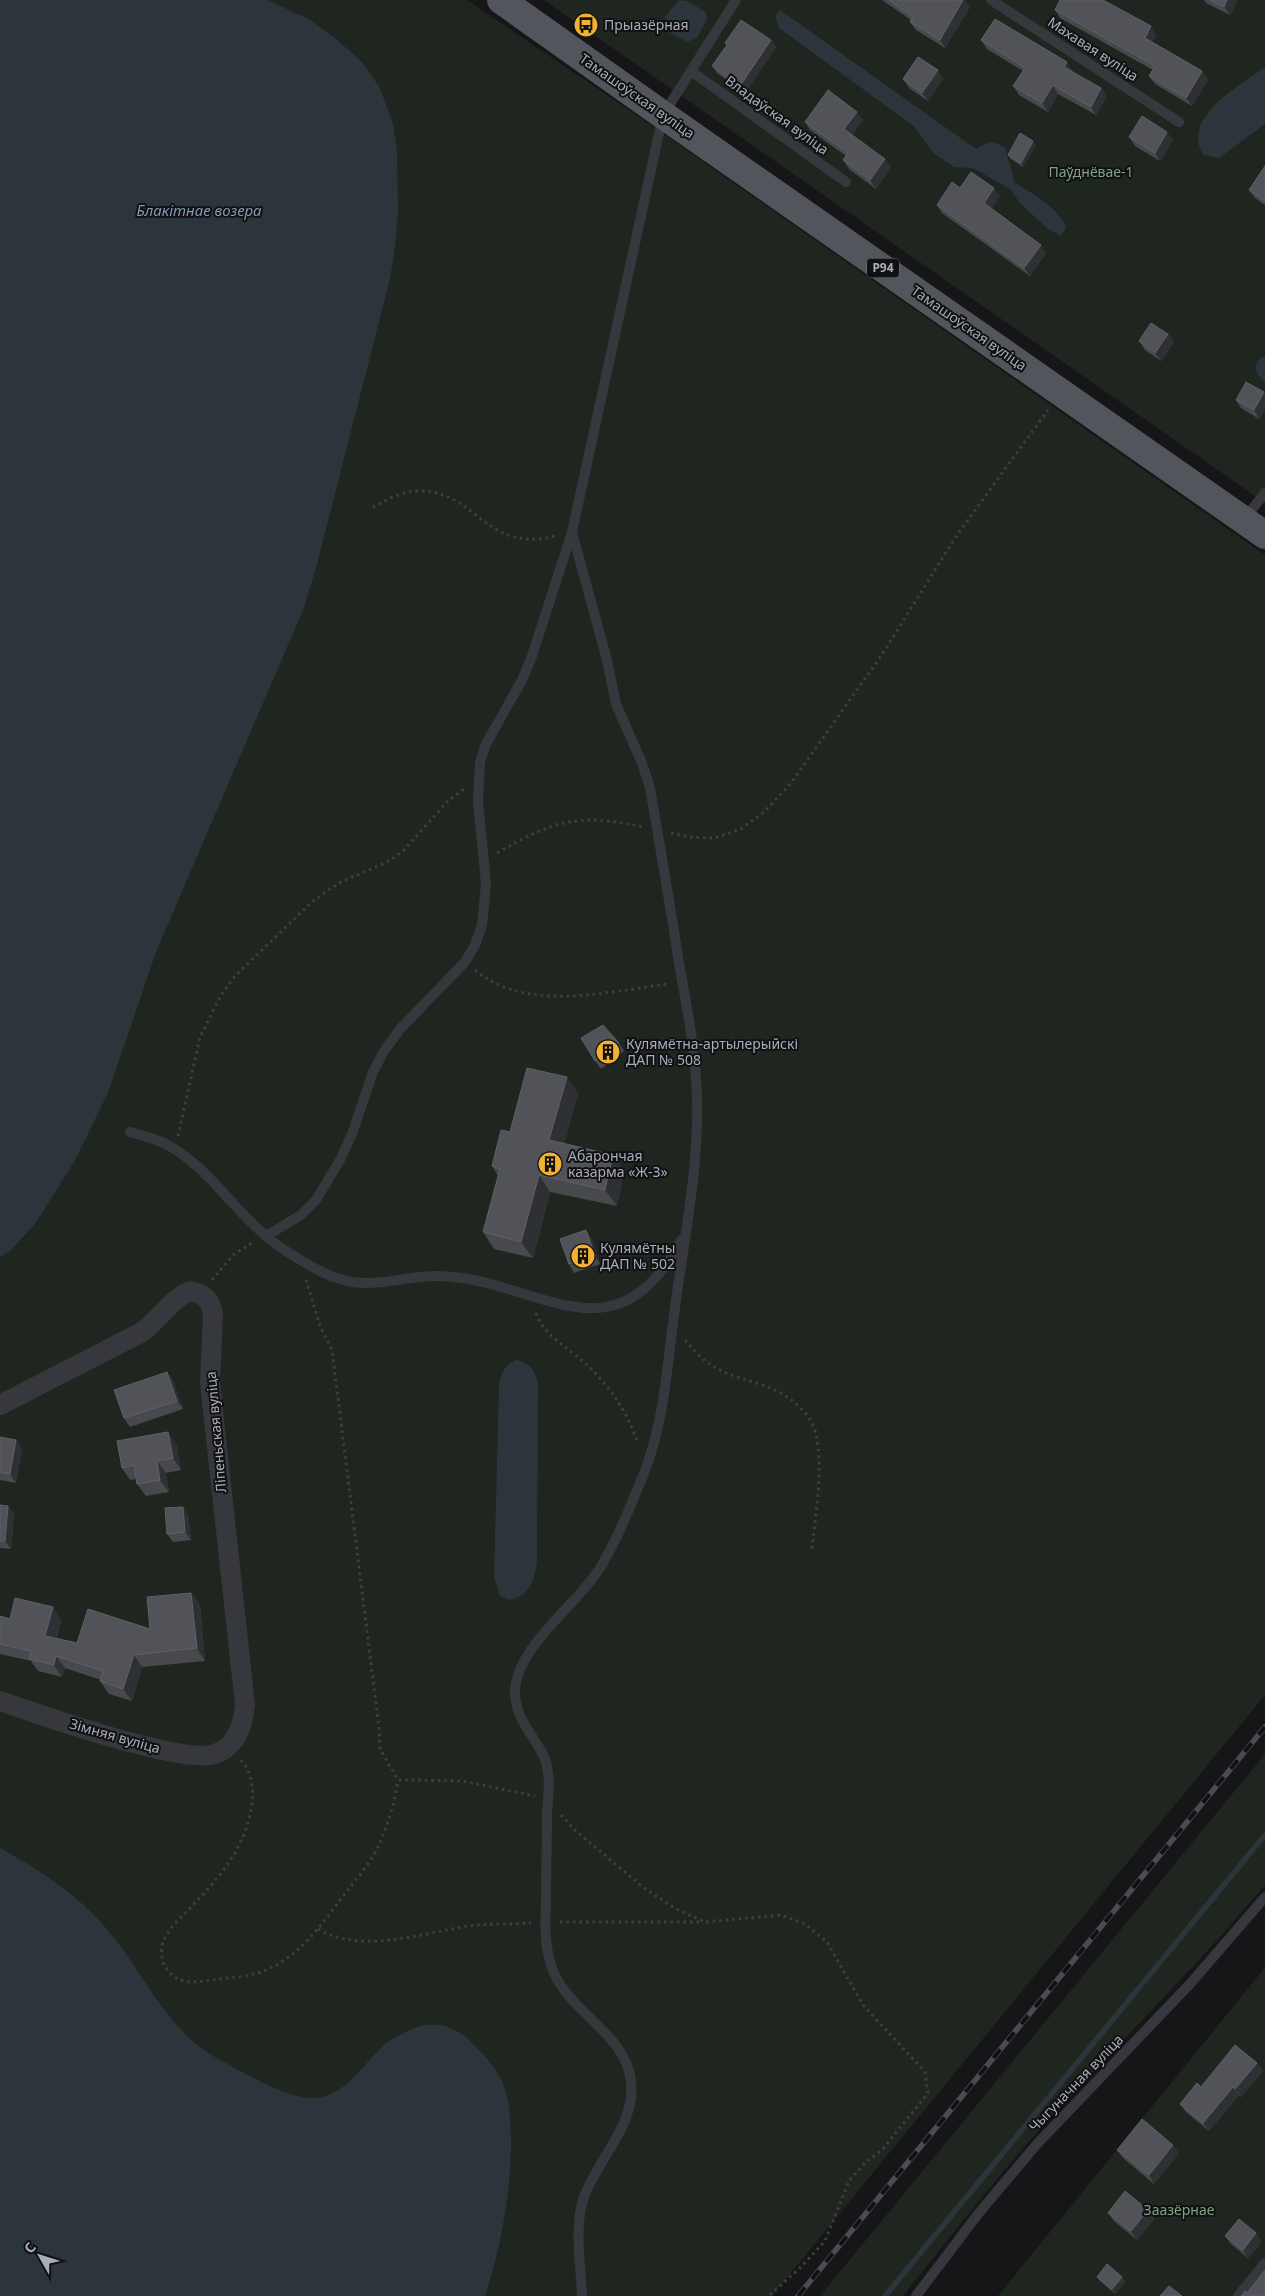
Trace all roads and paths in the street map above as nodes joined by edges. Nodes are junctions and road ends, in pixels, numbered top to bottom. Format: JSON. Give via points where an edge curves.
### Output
{"nodes":[{"id":1,"x":502,"y":0,"type":"edge"},
{"id":2,"x":736,"y":0,"type":"edge"},
{"id":3,"x":992,"y":0,"type":"edge"},
{"id":4,"x":1005,"y":4,"type":"edge"},
{"id":5,"x":691,"y":71,"type":"junction"},
{"id":6,"x":663,"y":115,"type":"junction"},
{"id":7,"x":1179,"y":122,"type":"dead end"},
{"id":8,"x":846,"y":182,"type":"dead end"},
{"id":9,"x":1061,"y":393,"type":"junction"},
{"id":10,"x":1265,"y":492,"type":"edge"},
{"id":11,"x":373,"y":507,"type":"dead end"},
{"id":12,"x":1254,"y":527,"type":"edge"},
{"id":13,"x":572,"y":532,"type":"junction"},
{"id":14,"x":478,"y":781,"type":"junction"},
{"id":15,"x":657,"y":830,"type":"junction"},
{"id":16,"x":484,"y":860,"type":"junction"},
{"id":17,"x":464,"y":962,"type":"junction"},
{"id":18,"x":683,"y":982,"type":"junction"},
{"id":19,"x":130,"y":1132,"type":"dead end"},
{"id":20,"x":175,"y":1150,"type":"junction"},
{"id":21,"x":684,"y":1233,"type":"junction"},
{"id":22,"x":266,"y":1236,"type":"junction"},
{"id":23,"x":292,"y":1255,"type":"junction"},
{"id":24,"x":202,"y":1295,"type":"junction"},
{"id":25,"x":534,"y":1298,"type":"junction"},
{"id":26,"x":675,"y":1307,"type":"junction"},
{"id":27,"x":0,"y":1405,"type":"edge"},
{"id":28,"x":646,"y":1468,"type":"junction"},
{"id":29,"x":812,"y":1550,"type":"dead end"},
{"id":30,"x":0,"y":1701,"type":"edge"},
{"id":31,"x":230,"y":1746,"type":"junction"},
{"id":32,"x":398,"y":1780,"type":"junction"},
{"id":33,"x":548,"y":1799,"type":"junction"},
{"id":34,"x":1265,"y":1897,"type":"edge"},
{"id":35,"x":545,"y":1922,"type":"junction"},
{"id":36,"x":705,"y":1922,"type":"junction"},
{"id":37,"x":318,"y":1929,"type":"junction"},
{"id":38,"x":1265,"y":2263,"type":"edge"},
{"id":39,"x":582,"y":2296,"type":"edge"},
{"id":40,"x":769,"y":2296,"type":"edge"},
{"id":41,"x":916,"y":2296,"type":"edge"},
{"id":42,"x":1238,"y":2296,"type":"edge"}],
"edges":[{"from":1,"to":6,"type":"main road","name":"Тамашоўская вуліца","number":"Р94"},
{"from":2,"to":5,"type":"lane"},
{"from":3,"to":4,"type":"lane","name":"Махавая вуліца"},
{"from":4,"to":7,"type":"lane","name":"Махавая вуліца"},
{"from":5,"to":6,"type":"lane"},
{"from":5,"to":8,"type":"lane","name":"Владаўская вуліца"},
{"from":6,"to":9,"type":"main road","name":"Тамашоўская вуліца","number":"Р94"},
{"from":6,"to":13,"type":"lane"},
{"from":9,"to":12,"type":"main road","name":"Тамашоўская вуліца","number":"Р94"},
{"from":9,"to":15,"type":"path","via":[[956,535],[840,716],[791,783],[766,811],[741,830],[715,838],[688,837]]},
{"from":10,"to":12,"type":"lane"},
{"from":11,"to":13,"type":"path","via":[[414,491],[434,492],[466,507],[496,531],[511,537],[527,540]]},
{"from":13,"to":14,"type":"lane","via":[[532,656],[486,744]]},
{"from":13,"to":15,"type":"lane","via":[[616,704],[642,763]]},
{"from":14,"to":16,"type":"lane"},
{"from":14,"to":20,"type":"path","via":[[447,802],[415,840],[391,860],[339,883],[313,901],[235,976],[221,994],[200,1036]]},
{"from":15,"to":16,"type":"path","via":[[614,820],[584,818],[551,826]]},
{"from":15,"to":18,"type":"lane"},
{"from":16,"to":17,"type":"lane","via":[[486,884],[482,925]]},
{"from":17,"to":18,"type":"path","via":[[495,984],[537,995],[568,996]]},
{"from":17,"to":22,"type":"lane","via":[[400,1028],[384,1051],[373,1072],[352,1134],[316,1200],[301,1215]]},
{"from":18,"to":21,"type":"lane","via":[[697,1101],[696,1142]]},
{"from":19,"to":20,"type":"lane","via":[[162,1142]]},
{"from":20,"to":22,"type":"lane","via":[[209,1177]]},
{"from":21,"to":25,"type":"lane","via":[[654,1281],[636,1296],[615,1305],[590,1309],[564,1307]]},
{"from":21,"to":26,"type":"lane"},
{"from":22,"to":23,"type":"lane"},
{"from":22,"to":24,"type":"path","via":[[233,1255]]},
{"from":23,"to":25,"type":"lane","via":[[348,1282],[375,1284],[438,1276],[496,1285]]},
{"from":23,"to":32,"type":"path","via":[[304,1275],[320,1326],[332,1350],[380,1749]]},
{"from":24,"to":27,"type":"street","via":[[190,1291],[182,1295],[142,1332]]},
{"from":24,"to":31,"type":"street","name":"Ліпеньская вуліца","via":[[212,1306],[213,1315],[210,1383],[245,1705],[244,1720]]},
{"from":25,"to":28,"type":"path","via":[[535,1309],[545,1329],[587,1365],[615,1397],[626,1414]]},
{"from":26,"to":28,"type":"lane","via":[[663,1398]]},
{"from":26,"to":29,"type":"path","via":[[684,1339],[699,1356],[716,1370],[767,1386],[788,1398],[805,1414],[816,1433],[819,1457]]},
{"from":28,"to":33,"type":"lane","via":[[600,1568],[528,1654],[518,1672],[517,1708],[522,1724],[548,1769]]},
{"from":30,"to":31,"type":"street","name":"Зімняя вуліца","via":[[174,1753],[214,1754]]},
{"from":31,"to":37,"type":"path","via":[[244,1762],[250,1777],[253,1796],[251,1817],[233,1858],[162,1942],[161,1955],[166,1968],[175,1978],[189,1983],[264,1971],[288,1957]]},
{"from":32,"to":33,"type":"path","via":[[462,1781]]},
{"from":32,"to":37,"type":"path","via":[[379,1845]]},
{"from":33,"to":35,"type":"lane"},
{"from":33,"to":36,"type":"path","via":[[575,1830],[644,1888],[676,1909]]},
{"from":34,"to":41,"type":"lane","name":"Чыгуначная вуліца","via":[[1190,1984],[1037,2144],[978,2214]]},
{"from":35,"to":36,"type":"path"},
{"from":35,"to":37,"type":"path","via":[[477,1925],[381,1940],[343,1939]]},
{"from":35,"to":39,"type":"lane","via":[[547,1951],[554,1973],[564,1991],[614,2043],[626,2060],[631,2080],[632,2100],[625,2122],[585,2194],[579,2214]]},
{"from":36,"to":40,"type":"path","via":[[781,1914],[805,1924],[827,1942],[863,2005],[925,2072],[928,2093],[882,2150],[849,2180],[825,2240]]},
{"from":38,"to":42,"type":"lane"}]}
